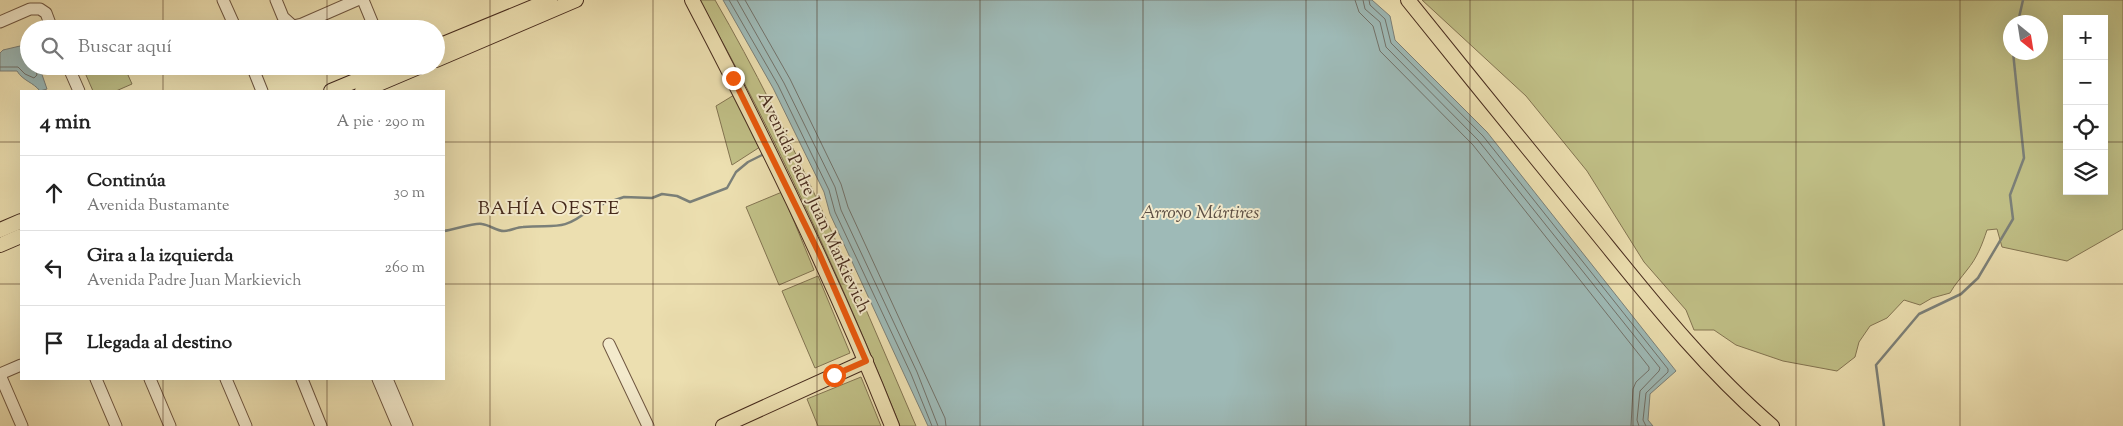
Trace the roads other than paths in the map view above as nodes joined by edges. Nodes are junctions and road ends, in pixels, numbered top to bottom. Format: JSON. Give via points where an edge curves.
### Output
{"nodes":[{"id":1,"x":223,"y":0,"type":"edge"},
{"id":2,"x":276,"y":0,"type":"edge"},
{"id":3,"x":357,"y":0,"type":"edge"},
{"id":4,"x":363,"y":0,"type":"edge"},
{"id":5,"x":550,"y":0,"type":"edge"},
{"id":6,"x":576,"y":0,"type":"edge"},
{"id":7,"x":692,"y":0,"type":"edge"},
{"id":8,"x":1408,"y":0,"type":"edge"},
{"id":9,"x":48,"y":20,"type":"edge"},
{"id":10,"x":232,"y":20,"type":"edge"},
{"id":11,"x":286,"y":20,"type":"edge"},
{"id":12,"x":311,"y":20,"type":"edge"},
{"id":13,"x":371,"y":20,"type":"edge"},
{"id":14,"x":0,"y":22,"type":"edge"},
{"id":15,"x":445,"y":44,"type":"edge"},
{"id":16,"x":445,"y":56,"type":"edge"},
{"id":17,"x":72,"y":75,"type":"edge"},
{"id":18,"x":256,"y":75,"type":"edge"},
{"id":19,"x":378,"y":75,"type":"edge"},
{"id":20,"x":386,"y":75,"type":"edge"},
{"id":21,"x":79,"y":90,"type":"edge"},
{"id":22,"x":262,"y":90,"type":"edge"},
{"id":23,"x":334,"y":90,"type":"edge"},
{"id":24,"x":363,"y":90,"type":"edge"},
{"id":25,"x":20,"y":221,"type":"edge"},
{"id":26,"x":0,"y":230,"type":"edge"},
{"id":27,"x":20,"y":236,"type":"edge"},
{"id":28,"x":0,"y":245,"type":"edge"},
{"id":29,"x":609,"y":344,"type":"dead end"},
{"id":30,"x":866,"y":361,"type":"junction"},
{"id":31,"x":20,"y":365,"type":"edge"},
{"id":32,"x":0,"y":374,"type":"edge"},
{"id":33,"x":96,"y":380,"type":"edge"},
{"id":34,"x":150,"y":380,"type":"edge"},
{"id":35,"x":226,"y":380,"type":"edge"},
{"id":36,"x":302,"y":380,"type":"edge"},
{"id":37,"x":378,"y":380,"type":"edge"},
{"id":38,"x":387,"y":380,"type":"edge"},
{"id":39,"x":398,"y":425,"type":"edge"},
{"id":40,"x":22,"y":426,"type":"edge"},
{"id":41,"x":116,"y":426,"type":"edge"},
{"id":42,"x":170,"y":426,"type":"edge"},
{"id":43,"x":246,"y":426,"type":"edge"},
{"id":44,"x":321,"y":426,"type":"edge"},
{"id":45,"x":648,"y":426,"type":"edge"},
{"id":46,"x":723,"y":426,"type":"edge"},
{"id":47,"x":892,"y":426,"type":"edge"},
{"id":48,"x":1772,"y":426,"type":"edge"}],
"edges":[{"from":1,"to":10,"type":"street"},
{"from":2,"to":11,"type":"street"},
{"from":3,"to":12,"type":"street"},
{"from":4,"to":13,"type":"street"},
{"from":5,"to":15,"type":"main road"},
{"from":6,"to":16,"type":"main road"},
{"from":7,"to":30,"type":"main road","name":"Avenida Padre Juan Markievich","via":[[780,171]]},
{"from":8,"to":48,"type":"main road","via":[[1649,298],[1699,355]]},
{"from":9,"to":14,"type":"street","via":[[40,9],[30,9]]},
{"from":17,"to":21,"type":"street"},
{"from":18,"to":22,"type":"street"},
{"from":19,"to":23,"type":"main road"},
{"from":20,"to":24,"type":"main road"},
{"from":25,"to":26,"type":"main road"},
{"from":27,"to":28,"type":"main road"},
{"from":29,"to":45,"type":"street"},
{"from":30,"to":46,"type":"main road"},
{"from":30,"to":47,"type":"main road","name":"Avenida Padre Juan Markievich"},
{"from":31,"to":32,"type":"street"},
{"from":32,"to":40,"type":"street"},
{"from":33,"to":41,"type":"street"},
{"from":34,"to":42,"type":"street"},
{"from":35,"to":43,"type":"street"},
{"from":36,"to":44,"type":"street"},
{"from":37,"to":39,"type":"street"},
{"from":38,"to":39,"type":"street"}]}
